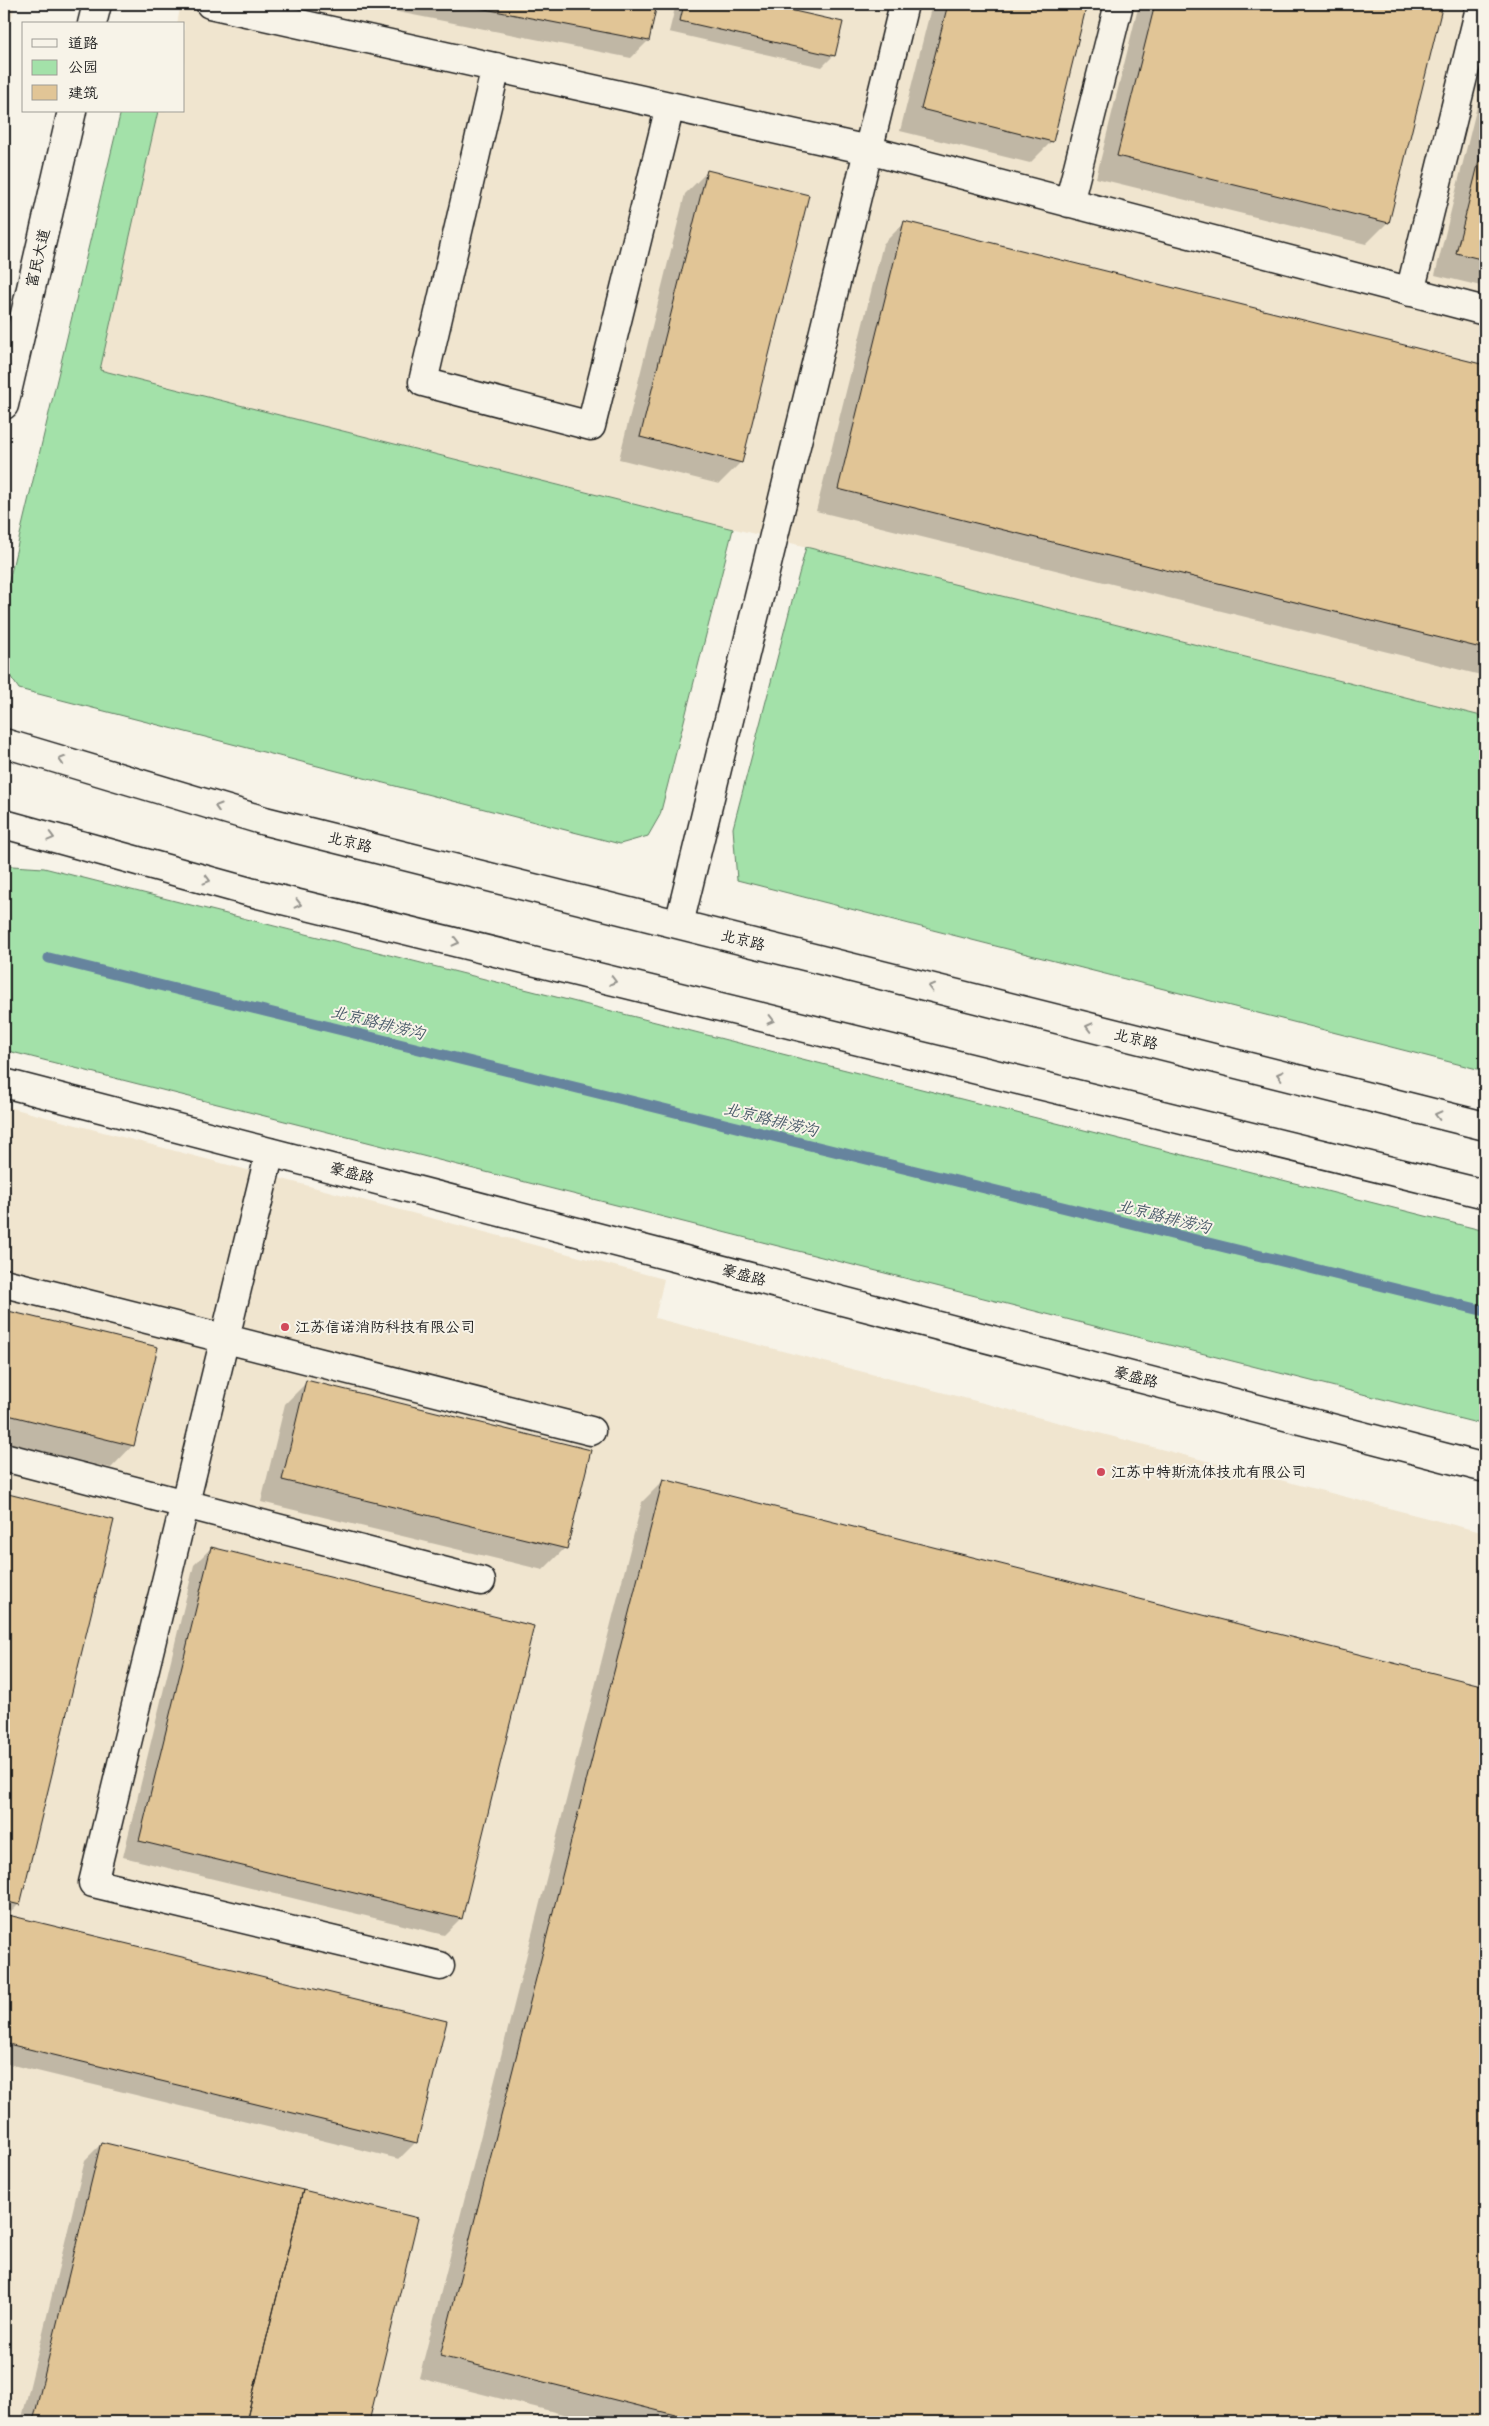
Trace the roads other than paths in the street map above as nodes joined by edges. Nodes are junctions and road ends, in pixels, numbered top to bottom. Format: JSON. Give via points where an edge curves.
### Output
{"nodes":[{"id":1,"x":97,"y":4,"type":"edge"},
{"id":2,"x":210,"y":4,"type":"edge"},
{"id":3,"x":904,"y":4,"type":"edge"},
{"id":4,"x":1119,"y":4,"type":"edge"},
{"id":5,"x":1481,"y":4,"type":"edge"},
{"id":6,"x":92,"y":22,"type":"edge"},
{"id":7,"x":496,"y":67,"type":"junction"},
{"id":8,"x":670,"y":106,"type":"junction"},
{"id":9,"x":72,"y":112,"type":"edge"},
{"id":10,"x":868,"y":150,"type":"junction"},
{"id":11,"x":1069,"y":202,"type":"junction"},
{"id":12,"x":1410,"y":292,"type":"junction"},
{"id":13,"x":1485,"y":311,"type":"edge"},
{"id":14,"x":4,"y":405,"type":"edge"},
{"id":15,"x":4,"y":742,"type":"edge"},
{"id":16,"x":4,"y":824,"type":"edge"},
{"id":17,"x":679,"y":924,"type":"junction"},
{"id":18,"x":4,"y":1083,"type":"edge"},
{"id":19,"x":1485,"y":1126,"type":"edge"},
{"id":20,"x":270,"y":1152,"type":"junction"},
{"id":21,"x":1485,"y":1194,"type":"edge"},
{"id":22,"x":4,"y":1283,"type":"edge"},
{"id":23,"x":225,"y":1338,"type":"junction"},
{"id":24,"x":591,"y":1431,"type":"dead end"},
{"id":25,"x":4,"y":1457,"type":"edge"},
{"id":26,"x":1485,"y":1468,"type":"edge"},
{"id":27,"x":185,"y":1504,"type":"junction"},
{"id":28,"x":481,"y":1581,"type":"dead end"},
{"id":29,"x":440,"y":1966,"type":"dead end"}],
"edges":[{"from":1,"to":6,"type":"main road"},
{"from":2,"to":7,"type":"main road"},
{"from":3,"to":10,"type":"main road"},
{"from":4,"to":11,"type":"main road"},
{"from":5,"to":12,"type":"main road"},
{"from":7,"to":8,"type":"main road"},
{"from":7,"to":8,"type":"main road","via":[[423,382],[591,426]]},
{"from":8,"to":10,"type":"main road"},
{"from":9,"to":14,"type":"main road","name":"富民大道"},
{"from":10,"to":11,"type":"main road"},
{"from":10,"to":17,"type":"main road"},
{"from":11,"to":12,"type":"main road"},
{"from":12,"to":13,"type":"main road"},
{"from":17,"to":15,"type":"main road","name":"北京路","one_way":true,"via":[[264,821]]},
{"from":16,"to":21,"type":"main road","one_way":true,"via":[[250,892]]},
{"from":19,"to":17,"type":"main road","name":"北京路","one_way":true},
{"from":18,"to":20,"type":"main road","name":"豪盛路"},
{"from":20,"to":23,"type":"main road"},
{"from":20,"to":26,"type":"main road","name":"豪盛路"},
{"from":22,"to":23,"type":"main road"},
{"from":23,"to":24,"type":"main road"},
{"from":23,"to":27,"type":"main road"},
{"from":25,"to":27,"type":"main road"},
{"from":27,"to":28,"type":"main road"},
{"from":27,"to":29,"type":"main road","via":[[93,1883]]}]}
